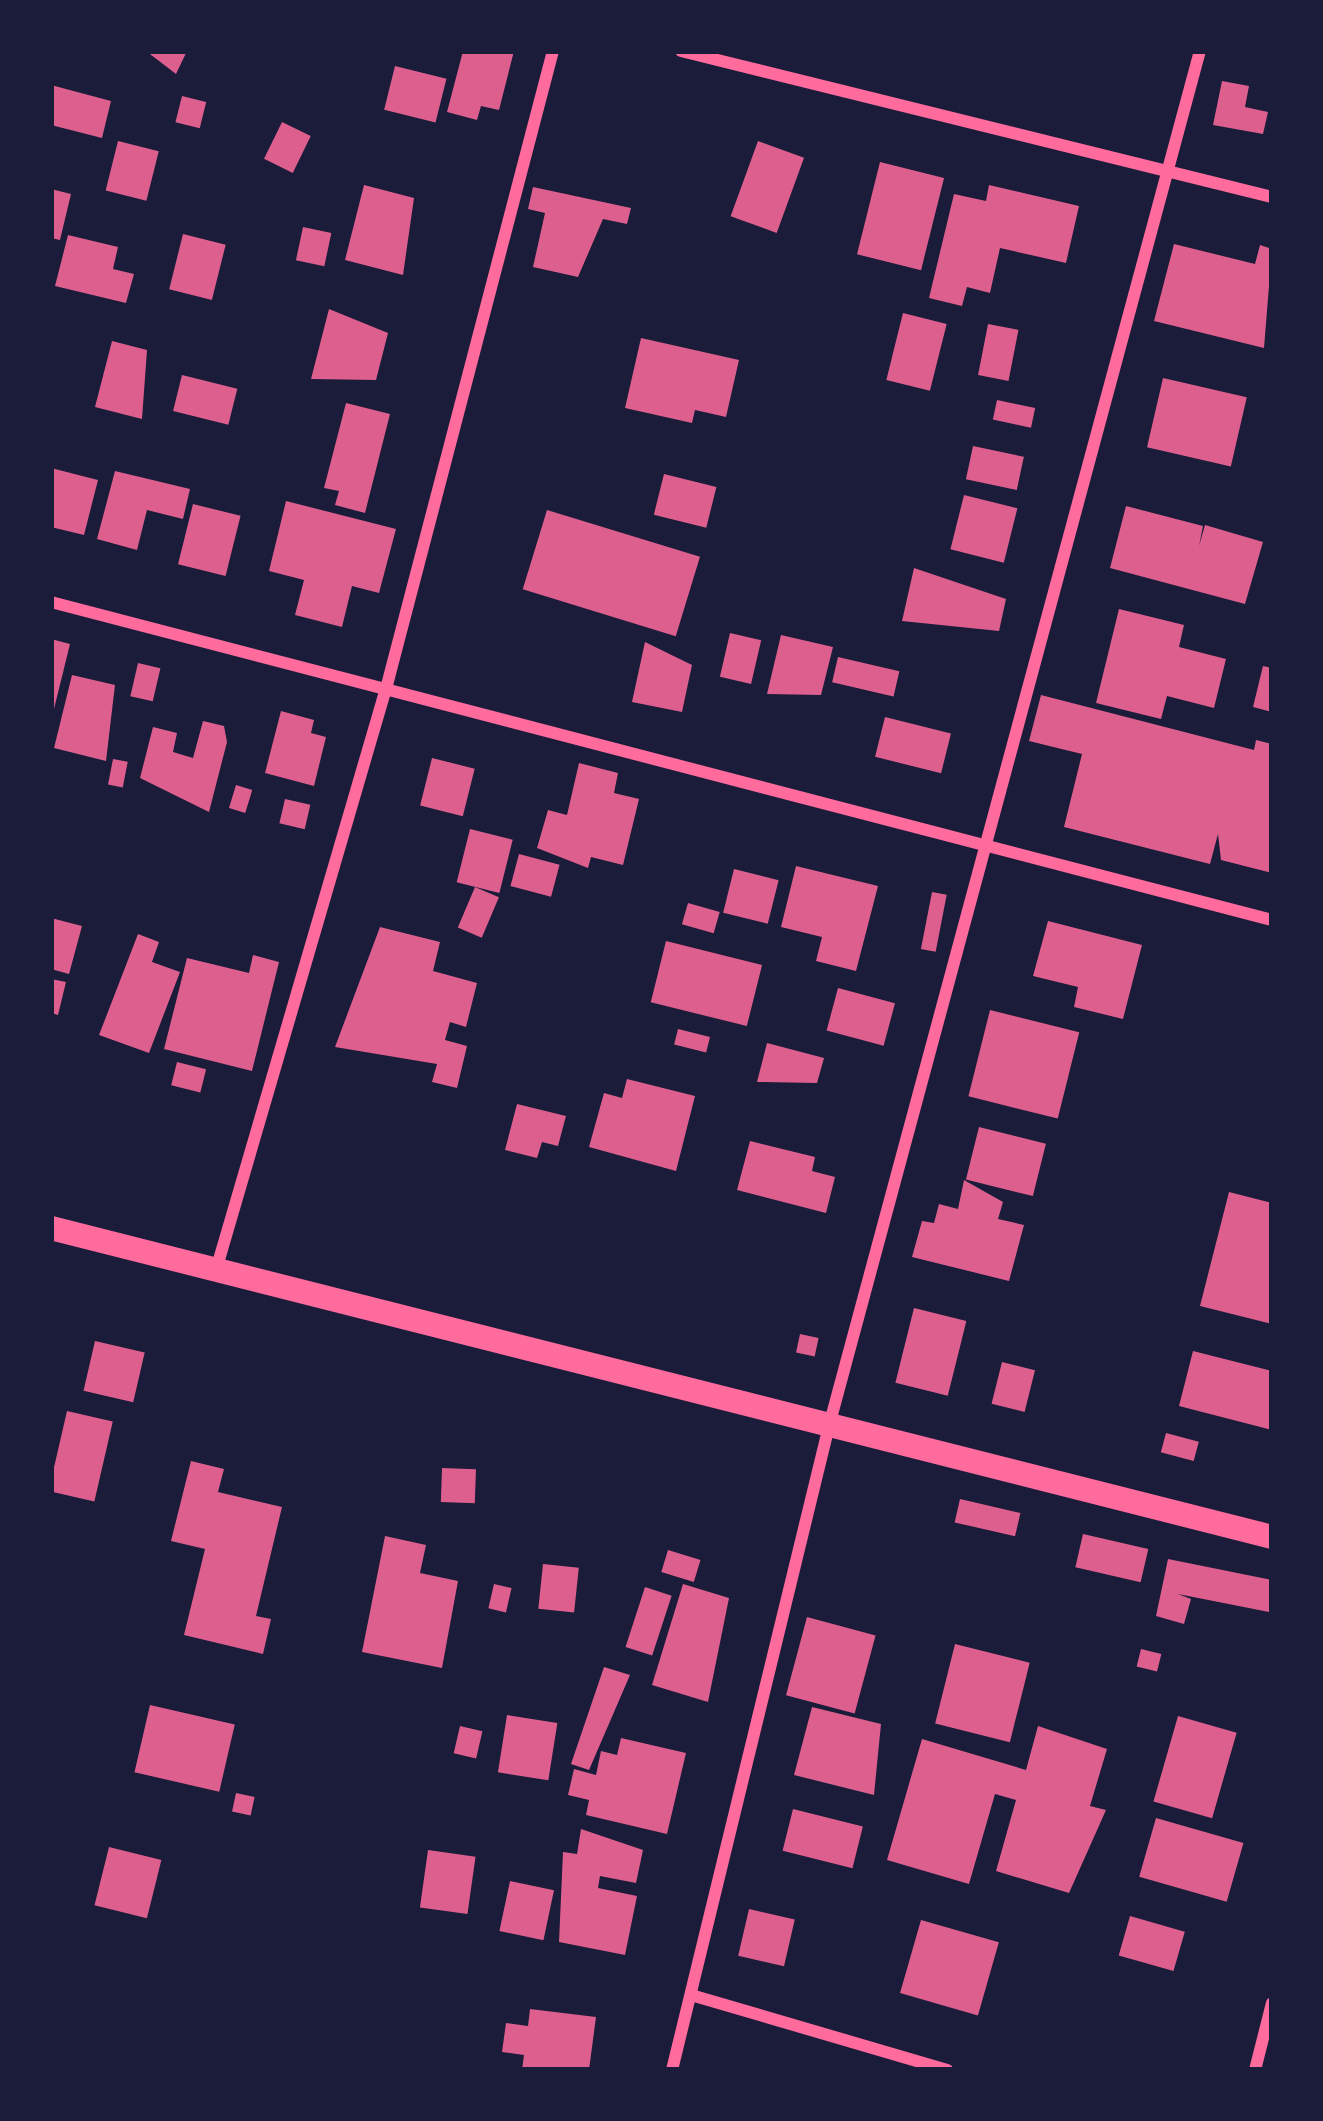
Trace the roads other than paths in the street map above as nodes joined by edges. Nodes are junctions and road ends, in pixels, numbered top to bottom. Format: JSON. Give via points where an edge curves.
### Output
{"nodes":[{"id":1,"x":554,"y":51,"type":"edge"},
{"id":2,"x":681,"y":51,"type":"edge"},
{"id":3,"x":1200,"y":51,"type":"edge"},
{"id":4,"x":1172,"y":169,"type":"junction"},
{"id":5,"x":1272,"y":196,"type":"edge"},
{"id":6,"x":51,"y":602,"type":"edge"},
{"id":7,"x":387,"y":685,"type":"junction"},
{"id":8,"x":990,"y":846,"type":"junction"},
{"id":9,"x":1272,"y":920,"type":"edge"},
{"id":10,"x":51,"y":1228,"type":"edge"},
{"id":11,"x":216,"y":1271,"type":"junction"},
{"id":12,"x":830,"y":1422,"type":"junction"},
{"id":13,"x":1272,"y":1538,"type":"edge"},
{"id":14,"x":691,"y":1995,"type":"junction"},
{"id":15,"x":1272,"y":2003,"type":"edge"},
{"id":16,"x":672,"y":2070,"type":"edge"},
{"id":17,"x":946,"y":2070,"type":"edge"},
{"id":18,"x":1255,"y":2070,"type":"edge"}],
"edges":[{"from":1,"to":7,"type":"street"},
{"from":2,"to":4,"type":"street"},
{"from":3,"to":4,"type":"street"},
{"from":4,"to":5,"type":"street"},
{"from":4,"to":8,"type":"street"},
{"from":6,"to":7,"type":"street"},
{"from":7,"to":8,"type":"street"},
{"from":7,"to":11,"type":"street"},
{"from":8,"to":9,"type":"street"},
{"from":8,"to":12,"type":"street"},
{"from":10,"to":11,"type":"main road"},
{"from":11,"to":12,"type":"main road"},
{"from":12,"to":13,"type":"main road"},
{"from":12,"to":14,"type":"street"},
{"from":14,"to":16,"type":"street"},
{"from":14,"to":17,"type":"street"},
{"from":15,"to":18,"type":"street"}]}
